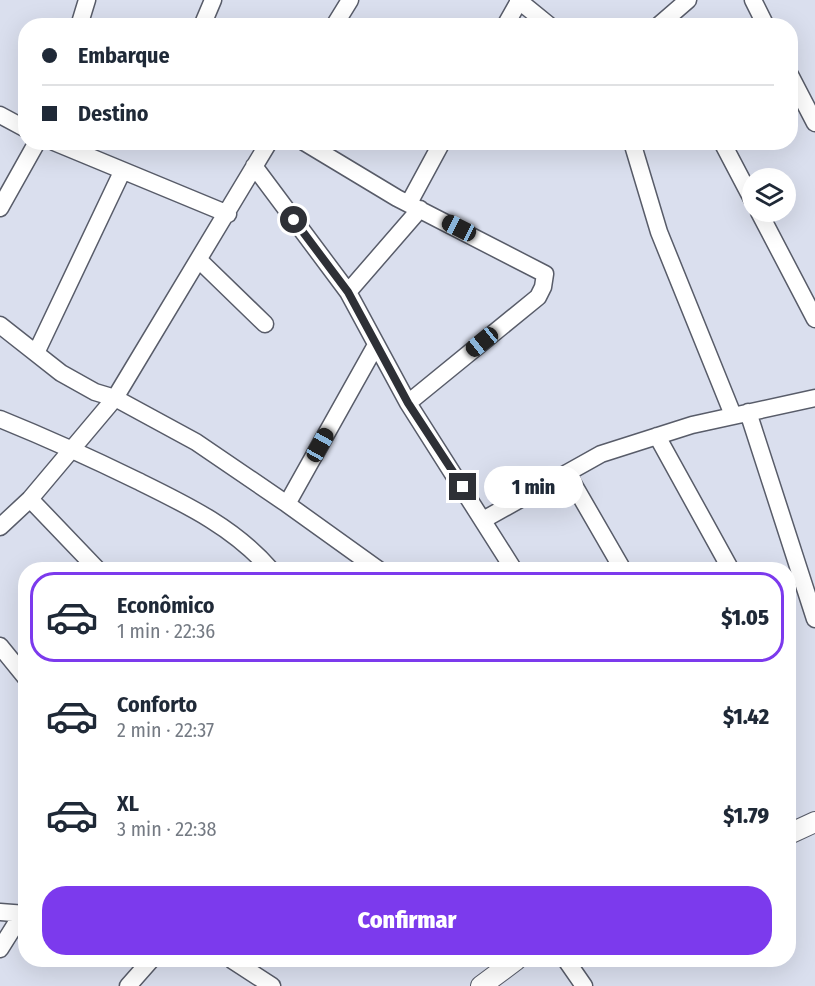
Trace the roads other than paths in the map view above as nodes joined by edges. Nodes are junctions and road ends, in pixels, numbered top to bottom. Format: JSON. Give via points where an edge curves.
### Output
{"nodes":[{"id":1,"x":87,"y":0,"type":"edge"},
{"id":2,"x":213,"y":0,"type":"edge"},
{"id":3,"x":350,"y":0,"type":"edge"},
{"id":4,"x":518,"y":0,"type":"edge"},
{"id":5,"x":688,"y":0,"type":"edge"},
{"id":6,"x":753,"y":0,"type":"edge"},
{"id":7,"x":81,"y":18,"type":"edge"},
{"id":8,"x":205,"y":18,"type":"edge"},
{"id":9,"x":338,"y":18,"type":"edge"},
{"id":10,"x":509,"y":18,"type":"edge"},
{"id":11,"x":540,"y":18,"type":"edge"},
{"id":12,"x":667,"y":18,"type":"edge"},
{"id":13,"x":762,"y":18,"type":"edge"},
{"id":14,"x":798,"y":90,"type":"edge"},
{"id":15,"x":0,"y":115,"type":"edge"},
{"id":16,"x":815,"y":123,"type":"edge"},
{"id":17,"x":18,"y":125,"type":"edge"},
{"id":18,"x":33,"y":150,"type":"edge"},
{"id":19,"x":72,"y":150,"type":"edge"},
{"id":20,"x":264,"y":150,"type":"edge"},
{"id":21,"x":318,"y":150,"type":"edge"},
{"id":22,"x":438,"y":150,"type":"edge"},
{"id":23,"x":634,"y":150,"type":"edge"},
{"id":24,"x":726,"y":150,"type":"edge"},
{"id":25,"x":254,"y":166,"type":"junction"},
{"id":26,"x":122,"y":172,"type":"junction"},
{"id":27,"x":742,"y":180,"type":"edge"},
{"id":28,"x":414,"y":206,"type":"junction"},
{"id":29,"x":0,"y":208,"type":"edge"},
{"id":30,"x":228,"y":214,"type":"junction"},
{"id":31,"x":764,"y":222,"type":"edge"},
{"id":32,"x":200,"y":261,"type":"junction"},
{"id":33,"x":348,"y":292,"type":"junction"},
{"id":34,"x":815,"y":319,"type":"edge"},
{"id":35,"x":265,"y":324,"type":"dead end"},
{"id":36,"x":0,"y":325,"type":"edge"},
{"id":37,"x":376,"y":345,"type":"junction"},
{"id":38,"x":36,"y":353,"type":"junction"},
{"id":39,"x":815,"y":398,"type":"edge"},
{"id":40,"x":115,"y":399,"type":"junction"},
{"id":41,"x":408,"y":403,"type":"junction"},
{"id":42,"x":741,"y":413,"type":"junction"},
{"id":43,"x":0,"y":418,"type":"edge"},
{"id":44,"x":657,"y":436,"type":"junction"},
{"id":45,"x":74,"y":449,"type":"junction"},
{"id":46,"x":567,"y":473,"type":"junction"},
{"id":47,"x":30,"y":499,"type":"junction"},
{"id":48,"x":286,"y":504,"type":"junction"},
{"id":49,"x":483,"y":520,"type":"junction"},
{"id":50,"x":0,"y":527,"type":"edge"},
{"id":51,"x":90,"y":562,"type":"edge"},
{"id":52,"x":264,"y":562,"type":"edge"},
{"id":53,"x":368,"y":562,"type":"edge"},
{"id":54,"x":509,"y":562,"type":"edge"},
{"id":55,"x":618,"y":562,"type":"edge"},
{"id":56,"x":727,"y":562,"type":"edge"},
{"id":57,"x":795,"y":562,"type":"edge"},
{"id":58,"x":796,"y":566,"type":"edge"},
{"id":59,"x":815,"y":619,"type":"edge"},
{"id":60,"x":0,"y":646,"type":"edge"},
{"id":61,"x":18,"y":668,"type":"edge"},
{"id":62,"x":815,"y":822,"type":"edge"},
{"id":63,"x":796,"y":831,"type":"edge"},
{"id":64,"x":0,"y":912,"type":"edge"},
{"id":65,"x":18,"y":914,"type":"edge"},
{"id":66,"x":18,"y":923,"type":"edge"},
{"id":67,"x":0,"y":949,"type":"edge"},
{"id":68,"x":145,"y":967,"type":"edge"},
{"id":69,"x":243,"y":967,"type":"edge"},
{"id":70,"x":507,"y":967,"type":"edge"},
{"id":71,"x":571,"y":967,"type":"edge"},
{"id":72,"x":128,"y":986,"type":"edge"},
{"id":73,"x":272,"y":986,"type":"edge"},
{"id":74,"x":481,"y":986,"type":"edge"},
{"id":75,"x":584,"y":986,"type":"edge"}],
"edges":[{"from":1,"to":7,"type":"street"},
{"from":2,"to":8,"type":"street"},
{"from":3,"to":9,"type":"street"},
{"from":4,"to":10,"type":"street"},
{"from":4,"to":11,"type":"street"},
{"from":5,"to":12,"type":"street"},
{"from":6,"to":13,"type":"street"},
{"from":14,"to":16,"type":"street"},
{"from":15,"to":17,"type":"street"},
{"from":18,"to":29,"type":"street"},
{"from":19,"to":26,"type":"street"},
{"from":20,"to":25,"type":"street"},
{"from":21,"to":28,"type":"street"},
{"from":22,"to":28,"type":"street"},
{"from":23,"to":42,"type":"street","via":[[659,231]]},
{"from":24,"to":27,"type":"street"},
{"from":25,"to":30,"type":"street"},
{"from":25,"to":33,"type":"street"},
{"from":26,"to":30,"type":"street"},
{"from":26,"to":38,"type":"street"},
{"from":28,"to":33,"type":"street"},
{"from":28,"to":41,"type":"street","via":[[545,274],[538,297]]},
{"from":30,"to":32,"type":"street"},
{"from":31,"to":34,"type":"street"},
{"from":32,"to":35,"type":"street"},
{"from":32,"to":40,"type":"street"},
{"from":33,"to":37,"type":"street"},
{"from":36,"to":38,"type":"street"},
{"from":37,"to":41,"type":"street"},
{"from":37,"to":48,"type":"street"},
{"from":38,"to":40,"type":"street","via":[[70,378]]},
{"from":39,"to":42,"type":"street"},
{"from":40,"to":45,"type":"street"},
{"from":40,"to":48,"type":"street","via":[[196,442]]},
{"from":41,"to":49,"type":"street"},
{"from":42,"to":44,"type":"street"},
{"from":42,"to":57,"type":"street"},
{"from":43,"to":45,"type":"street"},
{"from":44,"to":46,"type":"street","via":[[601,454]]},
{"from":44,"to":56,"type":"street"},
{"from":45,"to":47,"type":"street"},
{"from":45,"to":52,"type":"street","via":[[196,509],[252,548]]},
{"from":46,"to":49,"type":"street"},
{"from":46,"to":55,"type":"street"},
{"from":47,"to":50,"type":"street"},
{"from":47,"to":51,"type":"street"},
{"from":48,"to":53,"type":"street"},
{"from":49,"to":54,"type":"street"},
{"from":58,"to":59,"type":"street"},
{"from":60,"to":61,"type":"street"},
{"from":62,"to":63,"type":"street"},
{"from":64,"to":65,"type":"street"},
{"from":66,"to":67,"type":"street"},
{"from":68,"to":72,"type":"street"},
{"from":69,"to":73,"type":"street"},
{"from":70,"to":74,"type":"street"},
{"from":71,"to":75,"type":"street"}]}
